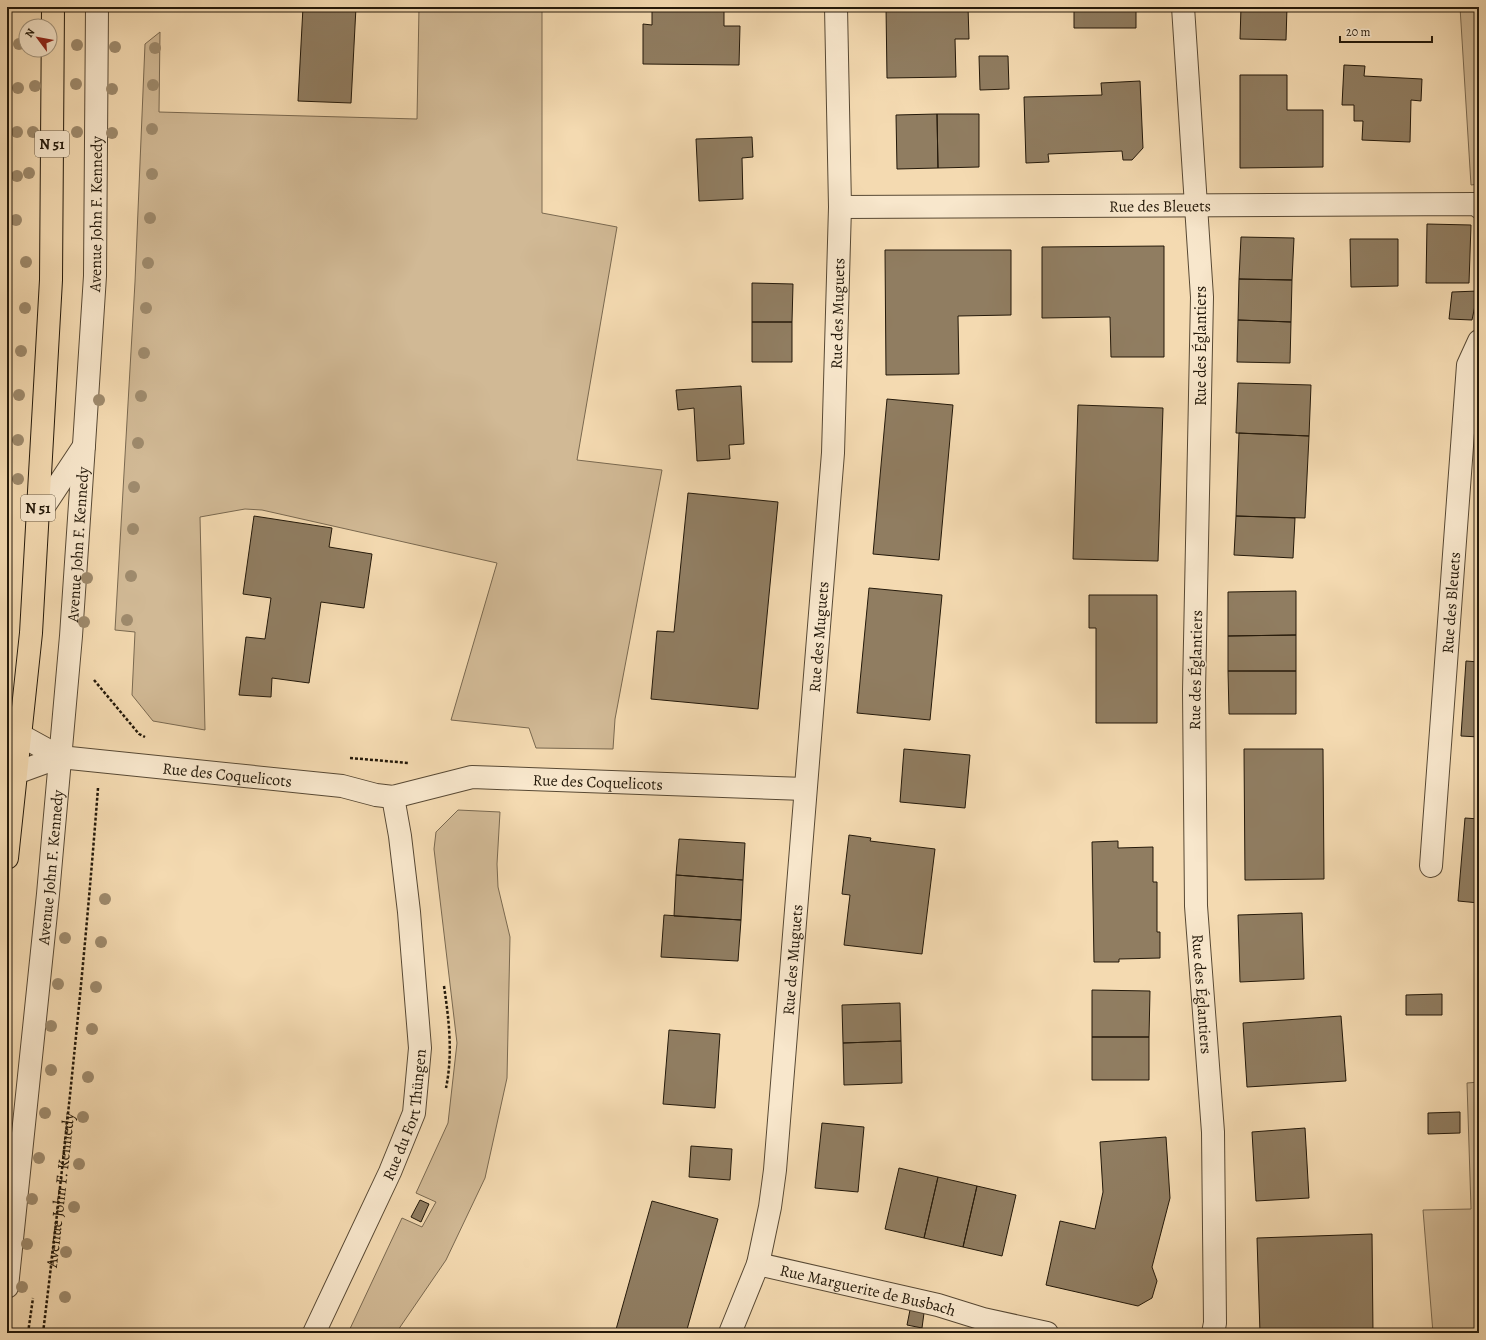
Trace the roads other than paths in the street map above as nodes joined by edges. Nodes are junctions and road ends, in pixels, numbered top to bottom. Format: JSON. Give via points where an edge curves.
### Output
{"nodes":[{"id":1,"x":53,"y":7,"type":"edge"},
{"id":2,"x":97,"y":7,"type":"edge"},
{"id":3,"x":836,"y":7,"type":"edge"},
{"id":4,"x":1183,"y":7,"type":"edge"},
{"id":5,"x":1194,"y":204,"type":"junction"},
{"id":6,"x":840,"y":207,"type":"junction"},
{"id":7,"x":1479,"y":207,"type":"edge"},
{"id":8,"x":1479,"y":341,"type":"edge"},
{"id":9,"x":84,"y":445,"type":"junction"},
{"id":10,"x":37,"y":517,"type":"junction"},
{"id":11,"x":13,"y":734,"type":"edge"},
{"id":12,"x":60,"y":757,"type":"junction"},
{"id":13,"x":11,"y":773,"type":"edge"},
{"id":14,"x":805,"y":789,"type":"junction"},
{"id":15,"x":393,"y":797,"type":"junction"},
{"id":16,"x":7,"y":858,"type":"edge"},
{"id":17,"x":1431,"y":866,"type":"dead end"},
{"id":18,"x":758,"y":1264,"type":"junction"},
{"id":19,"x":7,"y":1287,"type":"edge"},
{"id":20,"x":986,"y":1326,"type":"edge"},
{"id":21,"x":314,"y":1333,"type":"edge"},
{"id":22,"x":730,"y":1333,"type":"edge"},
{"id":23,"x":1047,"y":1333,"type":"edge"},
{"id":24,"x":1213,"y":1333,"type":"edge"}],
"edges":[{"from":1,"to":10,"type":"main road","number":"N 51","via":[[51,280]]},
{"from":2,"to":9,"type":"street","name":"Avenue John F. Kennedy","via":[[95,276]]},
{"from":3,"to":6,"type":"street","name":"Rue des Muguets"},
{"from":4,"to":5,"type":"street","name":"Rue des Églantiers"},
{"from":5,"to":6,"type":"street","name":"Rue des Bleuets"},
{"from":5,"to":7,"type":"street","name":"Rue des Bleuets","via":[[1476,204]]},
{"from":5,"to":24,"type":"street","name":"Rue des Églantiers","via":[[1202,297],[1194,691],[1196,906],[1213,1132]]},
{"from":6,"to":14,"type":"street","name":"Rue des Muguets","via":[[833,453]]},
{"from":8,"to":17,"type":"street","name":"Rue des Bleuets","via":[[1468,364]]},
{"from":9,"to":10,"type":"street","name":"Avenue John F. Kennedy"},
{"from":9,"to":12,"type":"street","name":"Avenue John F. Kennedy"},
{"from":10,"to":11,"type":"main road","number":"N 51","via":[[31,633]]},
{"from":11,"to":12,"type":"street","name":"Rue des Coquelicots"},
{"from":11,"to":13,"type":"main road","number":"N 51"},
{"from":12,"to":13,"type":"street","name":"Rue des Coquelicots"},
{"from":12,"to":15,"type":"street","name":"Rue des Coquelicots","via":[[342,786]]},
{"from":12,"to":19,"type":"street","name":"Avenue John F. Kennedy","via":[[34,1041]]},
{"from":13,"to":16,"type":"main road","number":"N 51"},
{"from":14,"to":15,"type":"street","name":"Rue des Coquelicots","via":[[472,777]]},
{"from":14,"to":18,"type":"street","name":"Rue des Muguets","via":[[775,1170]]},
{"from":15,"to":21,"type":"street","name":"Rue du Fort Thüngen","via":[[409,912],[420,1048],[414,1113],[390,1172]]},
{"from":18,"to":20,"type":"street","name":"Rue Marguerite de Busbach","via":[[938,1305]]},
{"from":18,"to":22,"type":"street","name":"Rue des Muguets"},
{"from":20,"to":23,"type":"street","name":"Rue Marguerite de Busbach"}]}
